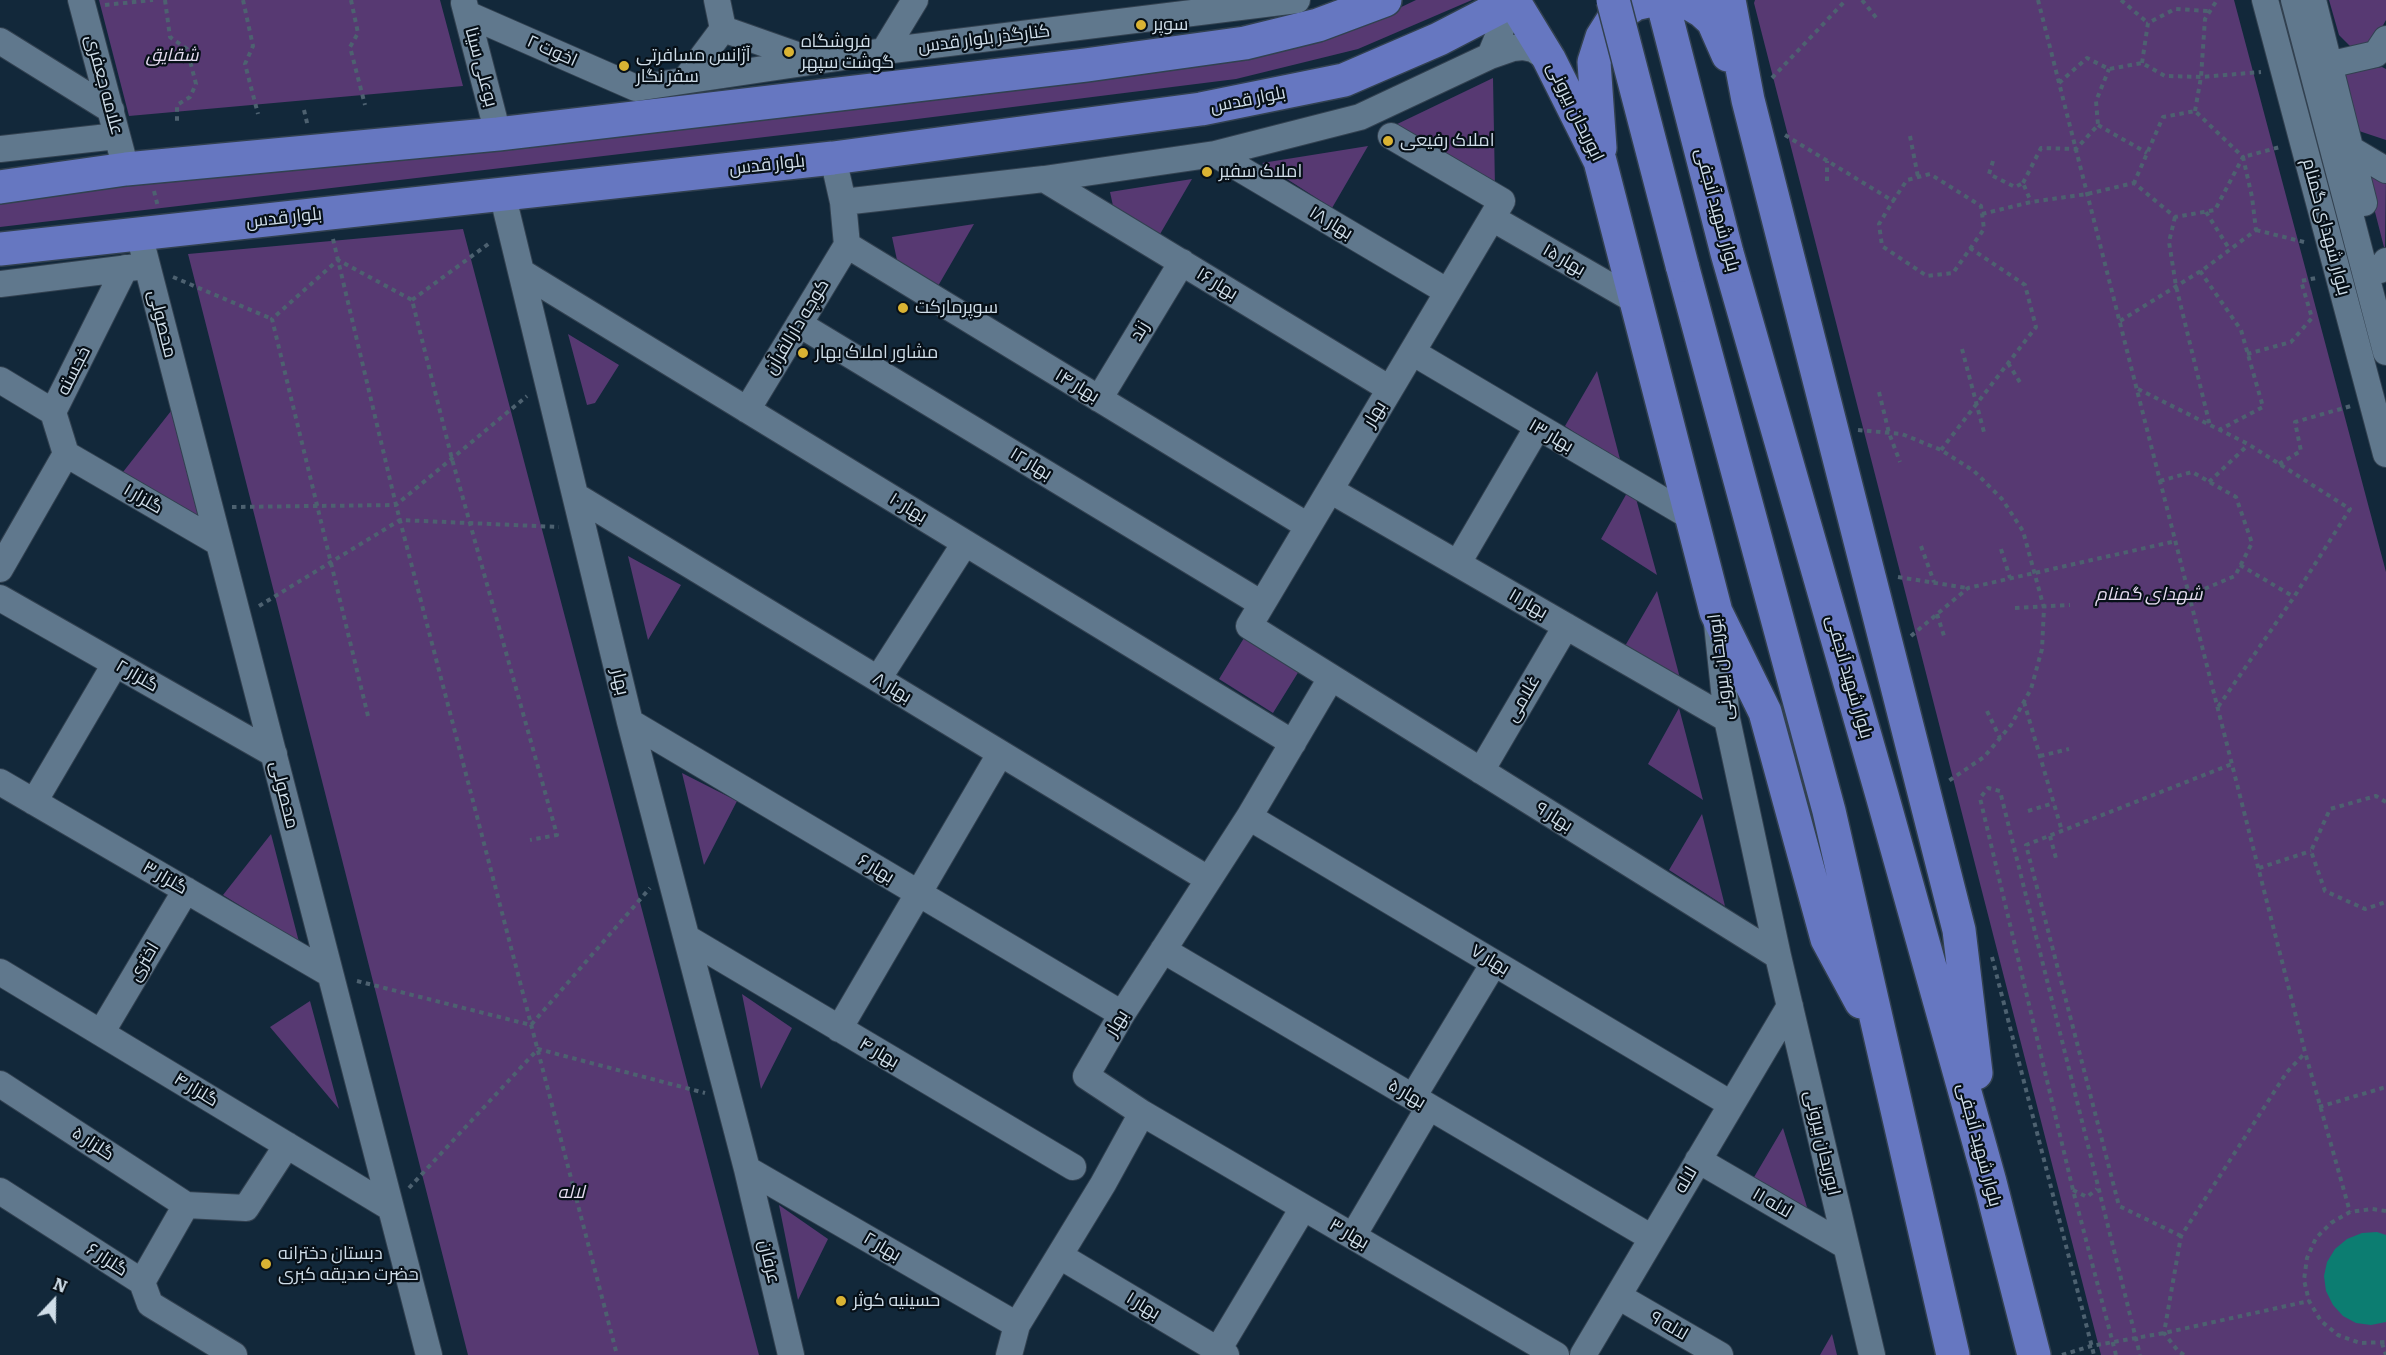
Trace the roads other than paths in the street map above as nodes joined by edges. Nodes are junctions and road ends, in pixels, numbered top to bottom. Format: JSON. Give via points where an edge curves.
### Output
{"nodes":[{"id":1,"x":717,"y":0,"type":"edge"},
{"id":2,"x":915,"y":0,"type":"edge"},
{"id":3,"x":1297,"y":0,"type":"edge"},
{"id":4,"x":1385,"y":0,"type":"edge"},
{"id":5,"x":1513,"y":0,"type":"edge"},
{"id":6,"x":1613,"y":0,"type":"edge"},
{"id":7,"x":1653,"y":0,"type":"edge"},
{"id":8,"x":1662,"y":0,"type":"edge"},
{"id":9,"x":1676,"y":0,"type":"edge"},
{"id":10,"x":1729,"y":0,"type":"edge"},
{"id":11,"x":2265,"y":0,"type":"edge"},
{"id":12,"x":2294,"y":0,"type":"edge"},
{"id":13,"x":2313,"y":0,"type":"edge"},
{"id":14,"x":82,"y":4,"type":"edge"},
{"id":15,"x":465,"y":7,"type":"edge"},
{"id":16,"x":723,"y":29,"type":"junction"},
{"id":17,"x":2386,"y":39,"type":"edge"},
{"id":18,"x":0,"y":41,"type":"edge"},
{"id":19,"x":884,"y":51,"type":"junction"},
{"id":20,"x":1490,"y":56,"type":"junction"},
{"id":21,"x":1549,"y":59,"type":"junction"},
{"id":22,"x":817,"y":62,"type":"junction"},
{"id":23,"x":2328,"y":65,"type":"junction"},
{"id":24,"x":686,"y":80,"type":"junction"},
{"id":25,"x":636,"y":88,"type":"joint"},
{"id":26,"x":1758,"y":92,"type":"junction"},
{"id":27,"x":111,"y":110,"type":"junction"},
{"id":28,"x":498,"y":134,"type":"junction"},
{"id":29,"x":2329,"y":135,"type":"junction"},
{"id":30,"x":117,"y":136,"type":"junction"},
{"id":31,"x":1391,"y":136,"type":"dead end"},
{"id":32,"x":0,"y":149,"type":"edge"},
{"id":33,"x":2351,"y":150,"type":"junction"},
{"id":34,"x":1215,"y":154,"type":"junction"},
{"id":35,"x":833,"y":158,"type":"junction"},
{"id":36,"x":1600,"y":161,"type":"junction"},
{"id":37,"x":126,"y":169,"type":"junction"},
{"id":38,"x":2386,"y":170,"type":"edge"},
{"id":39,"x":1044,"y":178,"type":"junction"},
{"id":40,"x":0,"y":187,"type":"edge"},
{"id":41,"x":502,"y":193,"type":"junction"},
{"id":42,"x":843,"y":202,"type":"junction"},
{"id":43,"x":1497,"y":209,"type":"junction"},
{"id":44,"x":139,"y":234,"type":"junction"},
{"id":45,"x":847,"y":245,"type":"junction"},
{"id":46,"x":0,"y":249,"type":"edge"},
{"id":47,"x":1182,"y":262,"type":"junction"},
{"id":48,"x":136,"y":267,"type":"junction"},
{"id":49,"x":523,"y":273,"type":"junction"},
{"id":50,"x":2384,"y":276,"type":"edge"},
{"id":51,"x":0,"y":284,"type":"edge"},
{"id":52,"x":1448,"y":292,"type":"junction"},
{"id":53,"x":1636,"y":302,"type":"junction"},
{"id":54,"x":799,"y":324,"type":"junction"},
{"id":55,"x":2386,"y":351,"type":"edge"},
{"id":56,"x":1412,"y":352,"type":"junction"},
{"id":57,"x":0,"y":380,"type":"edge"},
{"id":58,"x":1390,"y":389,"type":"junction"},
{"id":59,"x":1099,"y":399,"type":"junction"},
{"id":60,"x":747,"y":410,"type":"junction"},
{"id":61,"x":53,"y":412,"type":"junction"},
{"id":62,"x":1537,"y":428,"type":"junction"},
{"id":63,"x":66,"y":454,"type":"junction"},
{"id":64,"x":2386,"y":454,"type":"edge"},
{"id":65,"x":1330,"y":490,"type":"junction"},
{"id":66,"x":576,"y":496,"type":"junction"},
{"id":67,"x":1691,"y":517,"type":"junction"},
{"id":68,"x":1308,"y":526,"type":"junction"},
{"id":69,"x":219,"y":543,"type":"junction"},
{"id":70,"x":965,"y":543,"type":"junction"},
{"id":71,"x":1,"y":563,"type":"edge"},
{"id":72,"x":1458,"y":563,"type":"junction"},
{"id":73,"x":0,"y":598,"type":"edge"},
{"id":74,"x":1262,"y":604,"type":"junction"},
{"id":75,"x":1716,"y":612,"type":"junction"},
{"id":76,"x":1249,"y":626,"type":"joint"},
{"id":77,"x":1566,"y":626,"type":"junction"},
{"id":78,"x":115,"y":664,"type":"junction"},
{"id":79,"x":1331,"y":678,"type":"junction"},
{"id":80,"x":878,"y":679,"type":"junction"},
{"id":81,"x":1727,"y":719,"type":"junction"},
{"id":82,"x":630,"y":722,"type":"junction"},
{"id":83,"x":1293,"y":743,"type":"junction"},
{"id":84,"x":274,"y":754,"type":"junction"},
{"id":85,"x":1000,"y":754,"type":"junction"},
{"id":86,"x":1481,"y":771,"type":"junction"},
{"id":87,"x":0,"y":782,"type":"edge"},
{"id":88,"x":34,"y":802,"type":"junction"},
{"id":89,"x":1249,"y":817,"type":"junction"},
{"id":90,"x":1208,"y":879,"type":"junction"},
{"id":91,"x":186,"y":890,"type":"junction"},
{"id":92,"x":918,"y":894,"type":"junction"},
{"id":93,"x":687,"y":938,"type":"junction"},
{"id":94,"x":1163,"y":950,"type":"junction"},
{"id":95,"x":1778,"y":956,"type":"junction"},
{"id":96,"x":1494,"y":963,"type":"junction"},
{"id":97,"x":0,"y":972,"type":"edge"},
{"id":98,"x":330,"y":974,"type":"junction"},
{"id":99,"x":1790,"y":1006,"type":"junction"},
{"id":100,"x":1122,"y":1014,"type":"junction"},
{"id":101,"x":839,"y":1029,"type":"junction"},
{"id":102,"x":101,"y":1033,"type":"junction"},
{"id":103,"x":1880,"y":1035,"type":"junction"},
{"id":104,"x":0,"y":1084,"type":"edge"},
{"id":105,"x":1421,"y":1102,"type":"junction"},
{"id":106,"x":1731,"y":1104,"type":"junction"},
{"id":107,"x":1142,"y":1113,"type":"junction"},
{"id":108,"x":287,"y":1145,"type":"junction"},
{"id":109,"x":1698,"y":1161,"type":"junction"},
{"id":110,"x":1073,"y":1167,"type":"dead end"},
{"id":111,"x":747,"y":1168,"type":"junction"},
{"id":112,"x":1990,"y":1182,"type":"junction"},
{"id":113,"x":0,"y":1191,"type":"edge"},
{"id":114,"x":186,"y":1205,"type":"junction"},
{"id":115,"x":391,"y":1208,"type":"junction"},
{"id":116,"x":1303,"y":1208,"type":"junction"},
{"id":117,"x":1353,"y":1236,"type":"junction"},
{"id":118,"x":1652,"y":1238,"type":"junction"},
{"id":119,"x":1846,"y":1246,"type":"junction"},
{"id":120,"x":1060,"y":1256,"type":"junction"},
{"id":121,"x":142,"y":1282,"type":"junction"},
{"id":122,"x":1618,"y":1296,"type":"junction"},
{"id":123,"x":1017,"y":1325,"type":"junction"},
{"id":124,"x":1222,"y":1353,"type":"edge"},
{"id":125,"x":234,"y":1355,"type":"edge"},
{"id":126,"x":429,"y":1355,"type":"edge"},
{"id":127,"x":790,"y":1355,"type":"edge"},
{"id":128,"x":1009,"y":1355,"type":"edge"},
{"id":129,"x":1556,"y":1355,"type":"edge"},
{"id":130,"x":1583,"y":1355,"type":"edge"},
{"id":131,"x":1720,"y":1355,"type":"edge"},
{"id":132,"x":1872,"y":1355,"type":"edge"},
{"id":133,"x":1953,"y":1355,"type":"edge"},
{"id":134,"x":2034,"y":1355,"type":"edge"}],
"edges":[{"from":1,"to":16,"type":"street"},
{"from":2,"to":19,"type":"street"},
{"from":3,"to":19,"type":"street","name":"کنارگذر بلوار قدس"},
{"from":4,"to":28,"type":"main road","via":[[1318,25],[1245,43]]},
{"from":5,"to":20,"type":"street"},
{"from":5,"to":21,"type":"main road","name":"ابوریحان بیرونی"},
{"from":5,"to":35,"type":"main road","name":"بلوار قدس","via":[[1439,39],[1344,80],[1201,109]]},
{"from":6,"to":103,"type":"main road","bridge":true,"via":[[1829,811]]},
{"from":7,"to":36,"type":"main road","via":[[1635,4],[1614,18],[1602,37],[1594,62]]},
{"from":8,"to":112,"type":"main road","name":"بلوار شهید آنجفی","via":[[1727,253]]},
{"from":9,"to":26,"type":"main road","via":[[1685,1],[1713,21]]},
{"from":10,"to":26,"type":"main road"},
{"from":11,"to":64,"type":"street","name":"بلوار شهدای گمنام"},
{"from":12,"to":29,"type":"street","name":"بلوار شهدای گمنام"},
{"from":13,"to":23,"type":"street"},
{"from":14,"to":27,"type":"street","name":"علامه جعفری"},
{"from":15,"to":25,"type":"street","name":"اخوت ۲"},
{"from":15,"to":28,"type":"street","name":"بوعلی سینا"},
{"from":16,"to":22,"type":"street"},
{"from":16,"to":24,"type":"street"},
{"from":17,"to":23,"type":"street","via":[[2376,54]]},
{"from":18,"to":27,"type":"street"},
{"from":19,"to":22,"type":"street","name":"کنارگذر بلوار قدس"},
{"from":20,"to":21,"type":"street","via":[[1523,47]]},
{"from":20,"to":34,"type":"street","via":[[1360,117]]},
{"from":21,"to":36,"type":"main road","name":"ابوریحان بیرونی"},
{"from":22,"to":24,"type":"street","name":"کنارگذر بلوار قدس"},
{"from":23,"to":33,"type":"street"},
{"from":24,"to":25,"type":"street","name":"کنارگذر بلوار قدس"},
{"from":26,"to":112,"type":"main road","via":[[1959,930]]},
{"from":27,"to":30,"type":"street","name":"علامه جعفری"},
{"from":28,"to":37,"type":"main road"},
{"from":29,"to":33,"type":"street"},
{"from":29,"to":55,"type":"street","name":"بلوار شهدای گمنام"},
{"from":30,"to":32,"type":"street"},
{"from":30,"to":37,"type":"street","name":"علامه جعفری"},
{"from":31,"to":43,"type":"street","name":"بهار ۱۵"},
{"from":33,"to":38,"type":"street"},
{"from":33,"to":50,"type":"street"},
{"from":34,"to":39,"type":"street"},
{"from":34,"to":52,"type":"street","name":"بهار ۱۸"},
{"from":35,"to":41,"type":"main road","name":"بلوار قدس"},
{"from":35,"to":42,"type":"street"},
{"from":36,"to":53,"type":"main road","name":"ابوریحان بیرونی"},
{"from":37,"to":40,"type":"main road"},
{"from":39,"to":42,"type":"street"},
{"from":39,"to":47,"type":"street","name":"بهار ۱۶"},
{"from":41,"to":44,"type":"main road","name":"بلوار قدس"},
{"from":41,"to":49,"type":"street","name":"بهار"},
{"from":42,"to":45,"type":"street"},
{"from":43,"to":52,"type":"street","name":"بهار"},
{"from":43,"to":53,"type":"street","name":"بهار ۱۵"},
{"from":44,"to":46,"type":"main road","name":"بلوار قدس"},
{"from":44,"to":48,"type":"street","name":"محصولی"},
{"from":45,"to":54,"type":"street","name":"کوچه دارالقرآن"},
{"from":45,"to":59,"type":"street","name":"بهار ۱۴"},
{"from":47,"to":58,"type":"street","name":"بهار ۱۶"},
{"from":47,"to":59,"type":"street","name":"زند"},
{"from":48,"to":51,"type":"street"},
{"from":48,"to":61,"type":"street","name":"خجسته"},
{"from":48,"to":69,"type":"street","name":"محصولی"},
{"from":49,"to":60,"type":"street","name":"بهار ۱۰"},
{"from":49,"to":66,"type":"street","name":"بهار"},
{"from":52,"to":56,"type":"street","name":"بهار"},
{"from":53,"to":67,"type":"main road","name":"ابوریحان بیرونی"},
{"from":54,"to":60,"type":"street","name":"کوچه دارالقرآن"},
{"from":54,"to":74,"type":"street","name":"بهار ۱۲"},
{"from":56,"to":58,"type":"street","name":"بهار"},
{"from":56,"to":62,"type":"street","name":"بهار ۱۳"},
{"from":57,"to":61,"type":"street"},
{"from":58,"to":65,"type":"street","name":"بهار"},
{"from":59,"to":68,"type":"street","name":"بهار ۱۴"},
{"from":60,"to":70,"type":"street","name":"بهار ۱۰"},
{"from":61,"to":63,"type":"street","name":"خجسته"},
{"from":62,"to":67,"type":"street","name":"بهار ۱۳"},
{"from":62,"to":72,"type":"street"},
{"from":63,"to":69,"type":"street","name":"گلزار ۱"},
{"from":63,"to":71,"type":"street"},
{"from":65,"to":68,"type":"street","name":"بهار"},
{"from":65,"to":72,"type":"street","name":"بهار ۱۱"},
{"from":66,"to":80,"type":"street","name":"بهار ۸"},
{"from":66,"to":82,"type":"street","name":"بهار"},
{"from":67,"to":75,"type":"main road","name":"ابوریحان بیرونی"},
{"from":68,"to":74,"type":"street","name":"بهار"},
{"from":69,"to":84,"type":"street","name":"محصولی"},
{"from":70,"to":80,"type":"street"},
{"from":70,"to":83,"type":"street","name":"بهار ۱۰"},
{"from":72,"to":77,"type":"street","name":"بهار ۱۱"},
{"from":73,"to":78,"type":"street","name":"گلزار ۲"},
{"from":74,"to":76,"type":"street","name":"بهار"},
{"from":75,"to":81,"type":"street","name":"ابوریحان بیرونی"},
{"from":75,"to":103,"type":"main road","via":[[1765,712],[1827,939]]},
{"from":76,"to":79,"type":"street","name":"بهار ۹"},
{"from":77,"to":81,"type":"street","name":"بهار ۱۱"},
{"from":77,"to":86,"type":"street","name":"غلامی"},
{"from":78,"to":84,"type":"street","name":"گلزار ۲"},
{"from":78,"to":88,"type":"street"},
{"from":79,"to":83,"type":"street","name":"بهار"},
{"from":79,"to":86,"type":"street","name":"بهار ۹"},
{"from":80,"to":85,"type":"street","name":"بهار ۸"},
{"from":81,"to":95,"type":"street","name":"ابوریحان بیرونی"},
{"from":82,"to":92,"type":"street","name":"بهار ۶"},
{"from":82,"to":93,"type":"street","name":"بهار"},
{"from":83,"to":89,"type":"street","name":"بهار"},
{"from":84,"to":98,"type":"street","name":"محصولی"},
{"from":85,"to":90,"type":"street","name":"بهار ۸"},
{"from":85,"to":92,"type":"street"},
{"from":86,"to":95,"type":"street","name":"بهار ۹"},
{"from":87,"to":88,"type":"street","name":"گلزار ۳"},
{"from":88,"to":91,"type":"street","name":"گلزار ۳"},
{"from":89,"to":90,"type":"street","name":"بهار"},
{"from":89,"to":96,"type":"street","name":"بهار ۷"},
{"from":90,"to":94,"type":"street","name":"بهار"},
{"from":91,"to":98,"type":"street","name":"گلزار ۳"},
{"from":91,"to":102,"type":"street","name":"اختری"},
{"from":92,"to":100,"type":"street","name":"بهار ۶"},
{"from":92,"to":101,"type":"street"},
{"from":93,"to":101,"type":"street","name":"بهار ۴"},
{"from":93,"to":111,"type":"street","name":"بهار"},
{"from":94,"to":100,"type":"street","name":"بهار"},
{"from":94,"to":105,"type":"street","name":"بهار ۵"},
{"from":95,"to":99,"type":"street","name":"ابوریحان بیرونی"},
{"from":96,"to":105,"type":"street"},
{"from":96,"to":106,"type":"street","name":"بهار ۷"},
{"from":97,"to":102,"type":"street","name":"گلزار ۴"},
{"from":98,"to":115,"type":"street","name":"محصولی"},
{"from":99,"to":106,"type":"street","name":"لاله"},
{"from":99,"to":119,"type":"street","name":"ابوریحان بیرونی"},
{"from":100,"to":107,"type":"street","name":"بهار","via":[[1086,1076]]},
{"from":101,"to":110,"type":"street","name":"بهار ۴"},
{"from":102,"to":108,"type":"street","name":"گلزار ۴"},
{"from":103,"to":133,"type":"main road"},
{"from":104,"to":114,"type":"street","name":"گلزار ۵"},
{"from":105,"to":117,"type":"street"},
{"from":105,"to":118,"type":"street","name":"بهار ۵"},
{"from":106,"to":109,"type":"street","name":"لاله"},
{"from":107,"to":116,"type":"street","name":"بهار ۳"},
{"from":107,"to":120,"type":"street"},
{"from":108,"to":114,"type":"street","via":[[246,1208]]},
{"from":108,"to":115,"type":"street","name":"گلزار ۴"},
{"from":109,"to":118,"type":"street","name":"لاله"},
{"from":109,"to":119,"type":"street","name":"لاله ۱۱"},
{"from":111,"to":123,"type":"street","name":"بهار ۲"},
{"from":111,"to":127,"type":"street","name":"عرفان"},
{"from":112,"to":134,"type":"main road","name":"بلوار شهید آنجفی"},
{"from":113,"to":121,"type":"street","name":"گلزار ۶"},
{"from":114,"to":121,"type":"street"},
{"from":115,"to":126,"type":"street","name":"محصولی"},
{"from":116,"to":117,"type":"street","name":"بهار ۳"},
{"from":116,"to":124,"type":"street"},
{"from":117,"to":129,"type":"street","name":"بهار ۳"},
{"from":118,"to":122,"type":"street","name":"لاله"},
{"from":119,"to":132,"type":"street","name":"ابوریحان بیرونی"},
{"from":120,"to":123,"type":"street"},
{"from":120,"to":124,"type":"street","name":"بهار ۱"},
{"from":121,"to":125,"type":"street","name":"گلزار ۶","via":[[150,1304]]},
{"from":122,"to":130,"type":"street","name":"لاله"},
{"from":122,"to":131,"type":"street","name":"لاله ۹"},
{"from":123,"to":128,"type":"street"}]}
